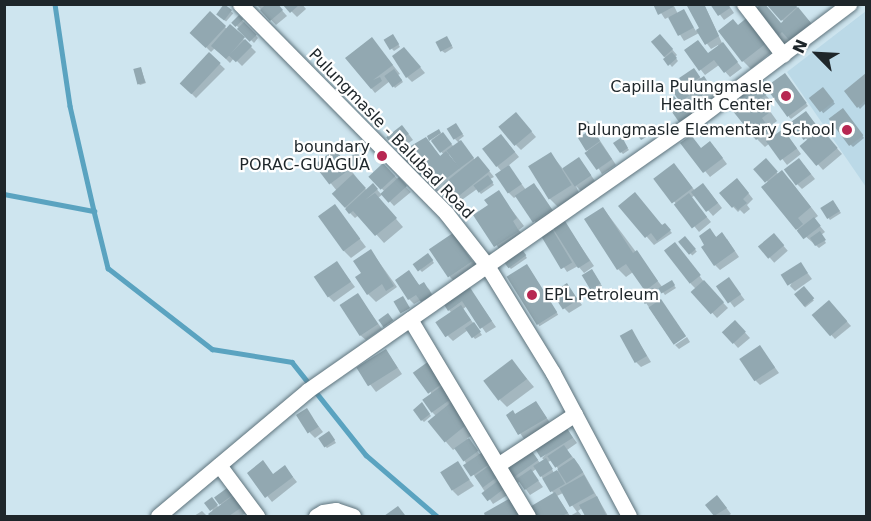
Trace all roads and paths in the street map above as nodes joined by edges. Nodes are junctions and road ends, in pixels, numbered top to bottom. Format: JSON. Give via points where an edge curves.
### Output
{"nodes":[{"id":1,"x":240,"y":4,"type":"edge"},
{"id":2,"x":744,"y":4,"type":"edge"},
{"id":3,"x":849,"y":4,"type":"edge"},
{"id":4,"x":783,"y":54,"type":"junction"},
{"id":5,"x":486,"y":264,"type":"junction"},
{"id":6,"x":410,"y":319,"type":"junction"},
{"id":7,"x":575,"y":414,"type":"junction"},
{"id":8,"x":499,"y":464,"type":"junction"},
{"id":9,"x":219,"y":465,"type":"junction"},
{"id":10,"x":158,"y":516,"type":"edge"},
{"id":11,"x":257,"y":516,"type":"edge"},
{"id":12,"x":316,"y":516,"type":"edge"},
{"id":13,"x":353,"y":516,"type":"edge"},
{"id":14,"x":528,"y":516,"type":"edge"},
{"id":15,"x":629,"y":516,"type":"edge"}],
"edges":[{"from":1,"to":5,"type":"street","name":"Pulungmasle - Balubad Road","via":[[446,213]]},
{"from":2,"to":4,"type":"street"},
{"from":3,"to":4,"type":"street"},
{"from":4,"to":5,"type":"street","via":[[697,119]]},
{"from":5,"to":6,"type":"street"},
{"from":5,"to":7,"type":"street","name":"Pulungmasle - Balubad Road"},
{"from":6,"to":8,"type":"street"},
{"from":6,"to":9,"type":"street","via":[[313,387]]},
{"from":7,"to":8,"type":"street"},
{"from":7,"to":15,"type":"street","name":"Pulungmasle - Balubad Road"},
{"from":8,"to":14,"type":"street"},
{"from":9,"to":10,"type":"street"},
{"from":9,"to":11,"type":"street"},
{"from":12,"to":13,"type":"street","via":[[336,510]]}]}
